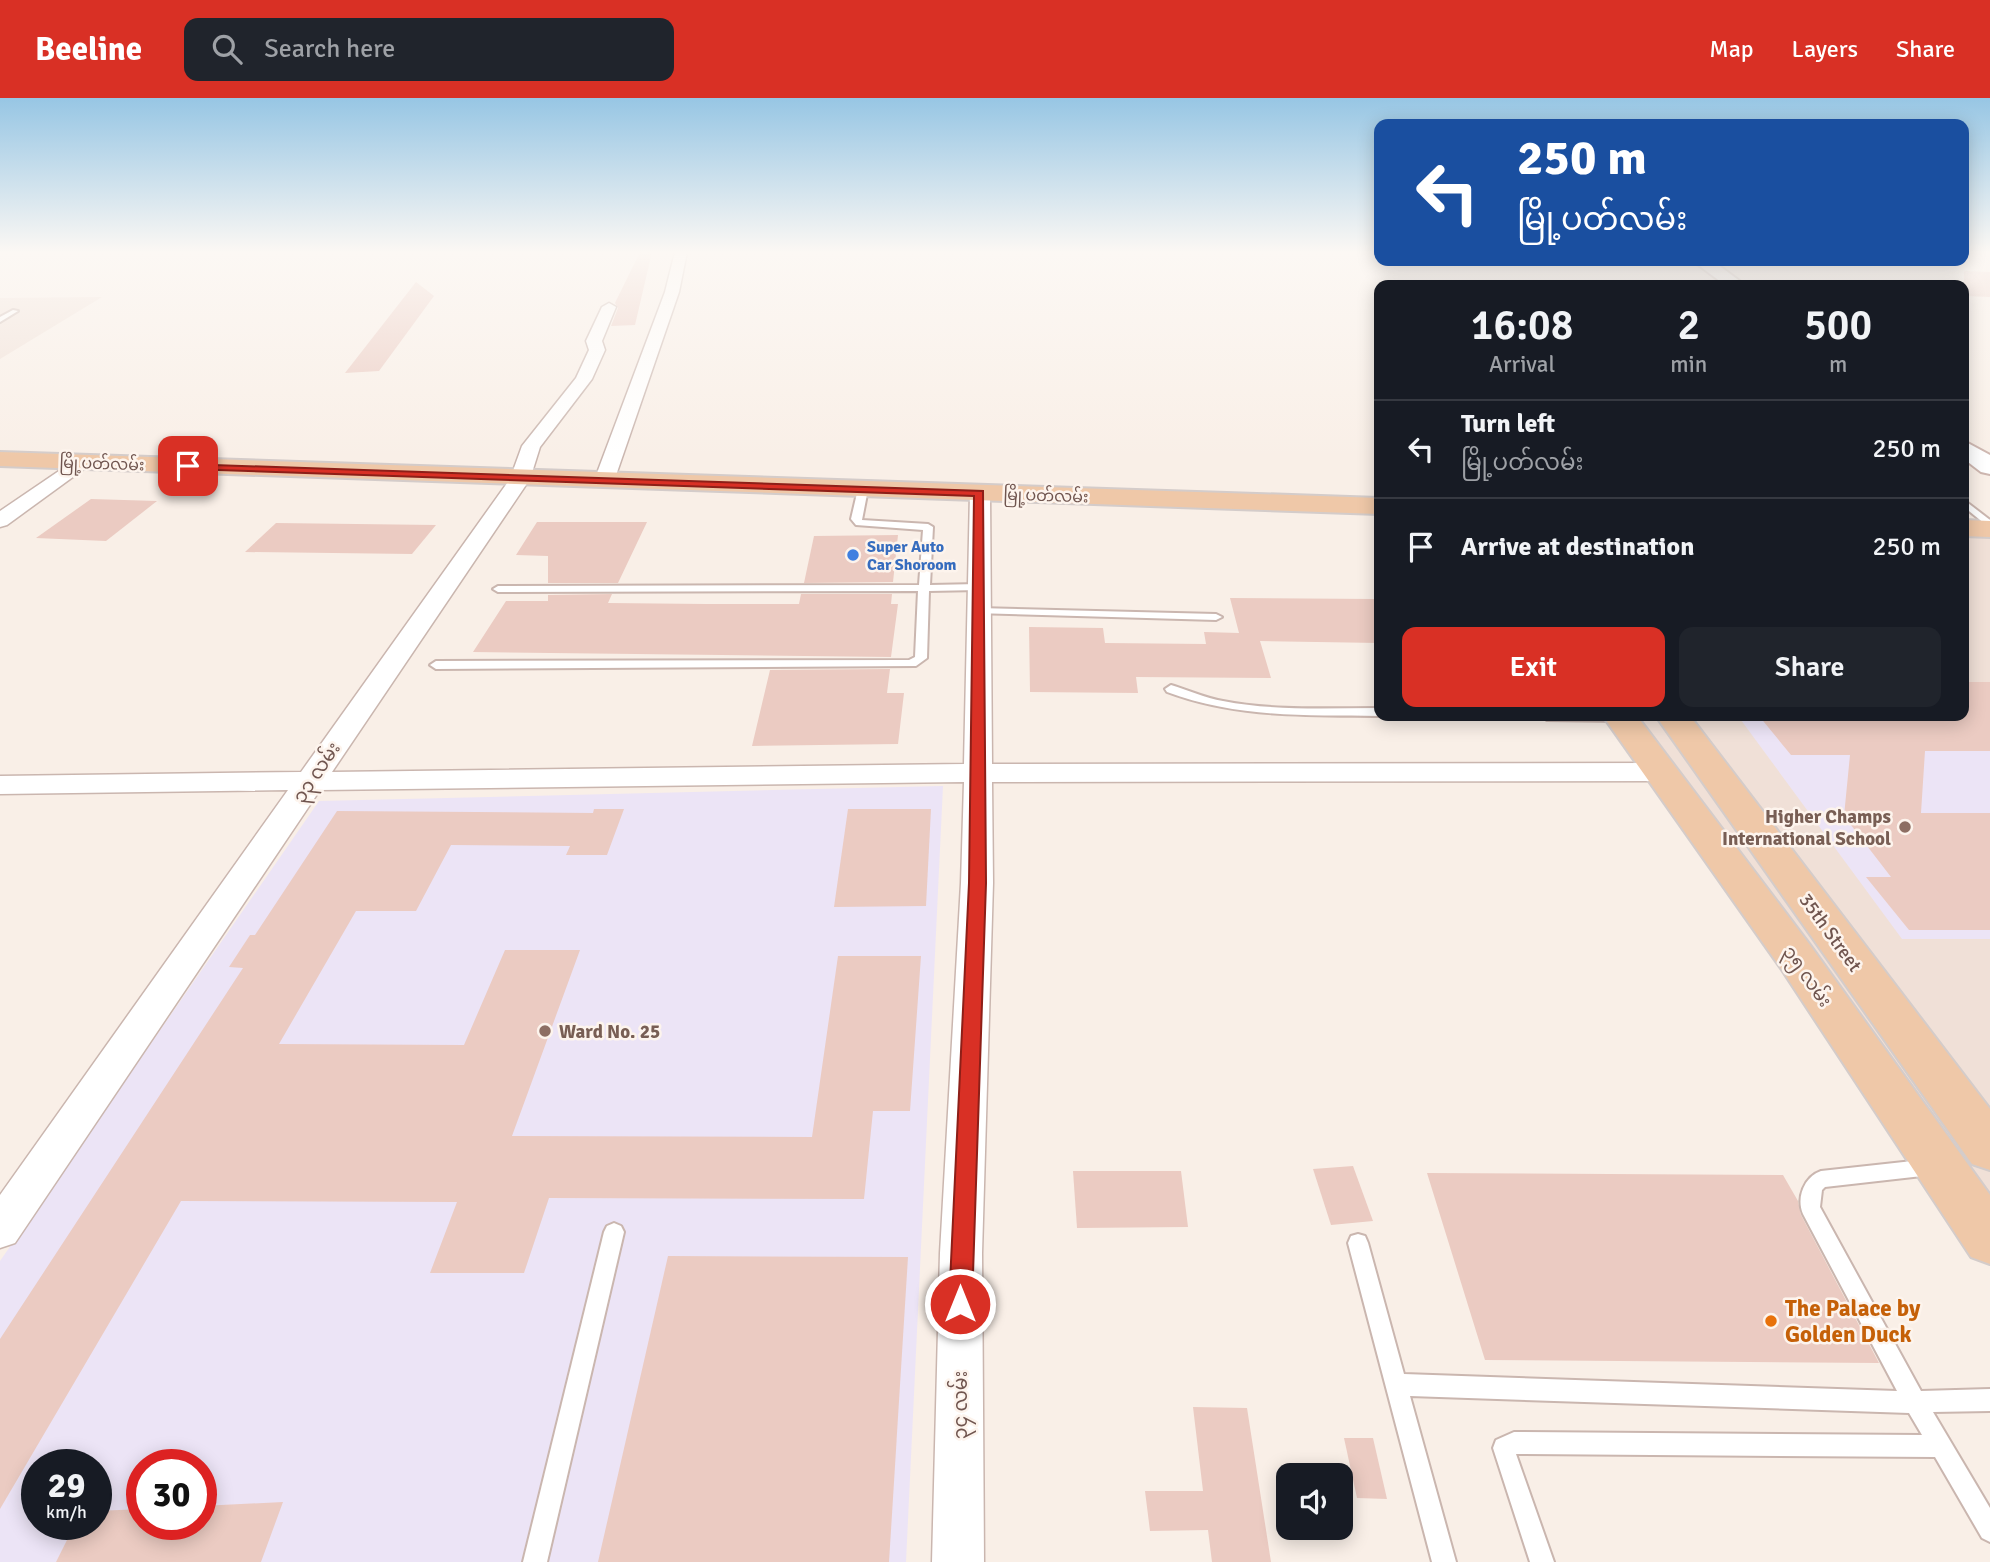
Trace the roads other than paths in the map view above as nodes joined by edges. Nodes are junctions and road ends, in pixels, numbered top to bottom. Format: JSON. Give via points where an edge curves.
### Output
{"nodes":[{"id":1,"x":603,"y":320,"type":"edge"},
{"id":2,"x":663,"y":320,"type":"edge"},
{"id":3,"x":1969,"y":452,"type":"edge"},
{"id":4,"x":0,"y":458,"type":"edge"},
{"id":5,"x":80,"y":462,"type":"junction"},
{"id":6,"x":1990,"y":467,"type":"edge"},
{"id":7,"x":520,"y":479,"type":"junction"},
{"id":8,"x":604,"y":481,"type":"junction"},
{"id":9,"x":863,"y":489,"type":"junction"},
{"id":10,"x":980,"y":493,"type":"junction"},
{"id":11,"x":1374,"y":506,"type":"edge"},
{"id":12,"x":1969,"y":508,"type":"edge"},
{"id":13,"x":0,"y":520,"type":"edge"},
{"id":14,"x":1990,"y":527,"type":"edge"},
{"id":15,"x":1969,"y":528,"type":"edge"},
{"id":16,"x":923,"y":588,"type":"junction"},
{"id":17,"x":498,"y":589,"type":"dead end"},
{"id":18,"x":979,"y":599,"type":"junction"},
{"id":19,"x":1216,"y":617,"type":"dead end"},
{"id":20,"x":436,"y":665,"type":"dead end"},
{"id":21,"x":1171,"y":689,"type":"dead end"},
{"id":22,"x":1374,"y":712,"type":"edge"},
{"id":23,"x":1624,"y":721,"type":"edge"},
{"id":24,"x":1677,"y":721,"type":"edge"},
{"id":25,"x":1661,"y":772,"type":"junction"},
{"id":26,"x":977,"y":774,"type":"junction"},
{"id":27,"x":308,"y":783,"type":"junction"},
{"id":28,"x":0,"y":785,"type":"edge"},
{"id":29,"x":1990,"y":1148,"type":"edge"},
{"id":30,"x":1939,"y":1166,"type":"junction"},
{"id":31,"x":0,"y":1229,"type":"edge"},
{"id":32,"x":614,"y":1231,"type":"dead end"},
{"id":33,"x":1990,"y":1240,"type":"edge"},
{"id":34,"x":1358,"y":1242,"type":"dead end"},
{"id":35,"x":1396,"y":1385,"type":"junction"},
{"id":36,"x":1990,"y":1400,"type":"edge"},
{"id":37,"x":1915,"y":1402,"type":"junction"},
{"id":38,"x":1941,"y":1446,"type":"junction"},
{"id":39,"x":1990,"y":1530,"type":"edge"},
{"id":40,"x":535,"y":1562,"type":"edge"},
{"id":41,"x":958,"y":1562,"type":"edge"},
{"id":42,"x":1444,"y":1562,"type":"edge"},
{"id":43,"x":1542,"y":1562,"type":"edge"}],
"edges":[{"from":1,"to":7,"type":"street","name":"၃၃ လမ်း","via":[[594,341],[597,350],[584,379],[531,446]]},
{"from":2,"to":8,"type":"street"},
{"from":3,"to":6,"type":"street"},
{"from":4,"to":5,"type":"main road","name":"မြို့ပတ်လမ်း"},
{"from":5,"to":7,"type":"main road","name":"မြို့ပတ်လမ်း"},
{"from":5,"to":13,"type":"street"},
{"from":7,"to":8,"type":"main road","name":"မြို့ပတ်လမ်း"},
{"from":7,"to":27,"type":"street","name":"၃၃ လမ်း"},
{"from":8,"to":9,"type":"main road","name":"မြို့ပတ်လမ်း"},
{"from":9,"to":10,"type":"main road","name":"မြို့ပတ်လမ်း"},
{"from":9,"to":16,"type":"lane","via":[[859,523],[928,527]]},
{"from":10,"to":11,"type":"main road","name":"မြို့ပတ်လမ်း"},
{"from":10,"to":18,"type":"street","name":"၃၄ လမ်း"},
{"from":12,"to":14,"type":"lane"},
{"from":14,"to":15,"type":"main road"},
{"from":16,"to":17,"type":"lane"},
{"from":16,"to":18,"type":"lane"},
{"from":16,"to":20,"type":"lane","via":[[919,663]]},
{"from":18,"to":19,"type":"lane"},
{"from":18,"to":26,"type":"street","name":"၃၄ လမ်း"},
{"from":21,"to":22,"type":"lane","via":[[1197,700],[1242,708]]},
{"from":23,"to":25,"type":"main road","name":"၃၅ လမ်း"},
{"from":24,"to":29,"type":"main road","name":"35th Street"},
{"from":25,"to":26,"type":"street"},
{"from":25,"to":30,"type":"main road","name":"၃၅ လမ်း"},
{"from":26,"to":27,"type":"street"},
{"from":26,"to":41,"type":"street","name":"၃၄ လမ်း","via":[[977,883],[961,1253]]},
{"from":27,"to":28,"type":"street"},
{"from":27,"to":31,"type":"street","name":"၃၃ လမ်း"},
{"from":30,"to":33,"type":"main road","name":"၃၅ လမ်း"},
{"from":30,"to":37,"type":"lane","via":[[1821,1179],[1812,1186],[1810,1208]]},
{"from":32,"to":40,"type":"lane"},
{"from":34,"to":35,"type":"lane"},
{"from":35,"to":37,"type":"lane"},
{"from":35,"to":42,"type":"lane"},
{"from":36,"to":37,"type":"lane"},
{"from":37,"to":38,"type":"lane"},
{"from":38,"to":39,"type":"lane"},
{"from":38,"to":43,"type":"lane","via":[[1514,1443],[1504,1448],[1506,1459]]}]}
